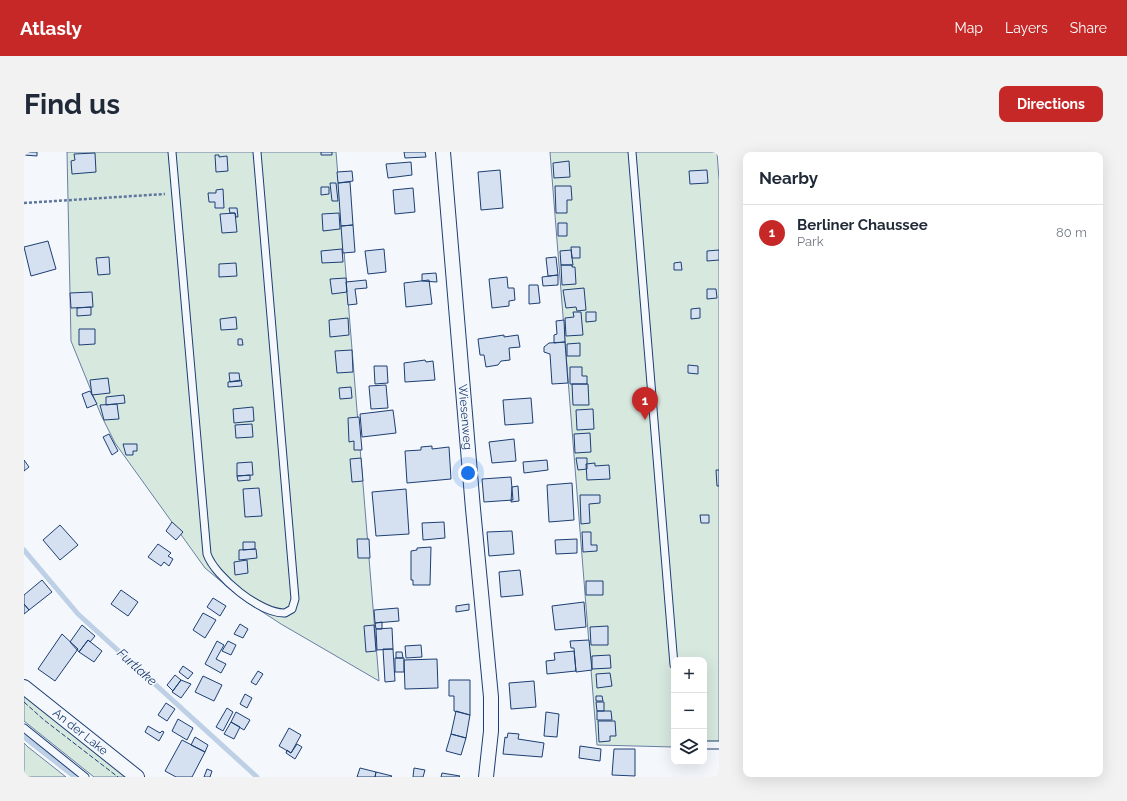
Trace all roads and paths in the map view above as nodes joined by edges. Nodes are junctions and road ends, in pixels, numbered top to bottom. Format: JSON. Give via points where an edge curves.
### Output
{"nodes":[{"id":1,"x":172,"y":152,"type":"edge"},
{"id":2,"x":257,"y":152,"type":"edge"},
{"id":3,"x":443,"y":152,"type":"edge"},
{"id":4,"x":632,"y":152,"type":"edge"},
{"id":5,"x":176,"y":193,"type":"junction"},
{"id":6,"x":24,"y":203,"type":"edge"},
{"id":7,"x":673,"y":657,"type":"edge"},
{"id":8,"x":24,"y":687,"type":"edge"},
{"id":9,"x":24,"y":728,"type":"edge"},
{"id":10,"x":707,"y":744,"type":"edge"},
{"id":11,"x":719,"y":745,"type":"edge"},
{"id":12,"x":85,"y":777,"type":"edge"},
{"id":13,"x":137,"y":777,"type":"edge"},
{"id":14,"x":486,"y":777,"type":"edge"}],
"edges":[{"from":1,"to":5,"type":"lane"},
{"from":2,"to":5,"type":"lane","via":[[295,599],[293,608],[285,613],[268,610],[236,588],[217,572],[207,554]]},
{"from":3,"to":14,"type":"street","name":"Wiesenweg","via":[[491,697],[491,731]]},
{"from":4,"to":7,"type":"lane"},
{"from":5,"to":6,"type":"path"},
{"from":8,"to":13,"type":"street","name":"An der Lake"},
{"from":9,"to":12,"type":"lane"},
{"from":10,"to":11,"type":"lane"}]}
